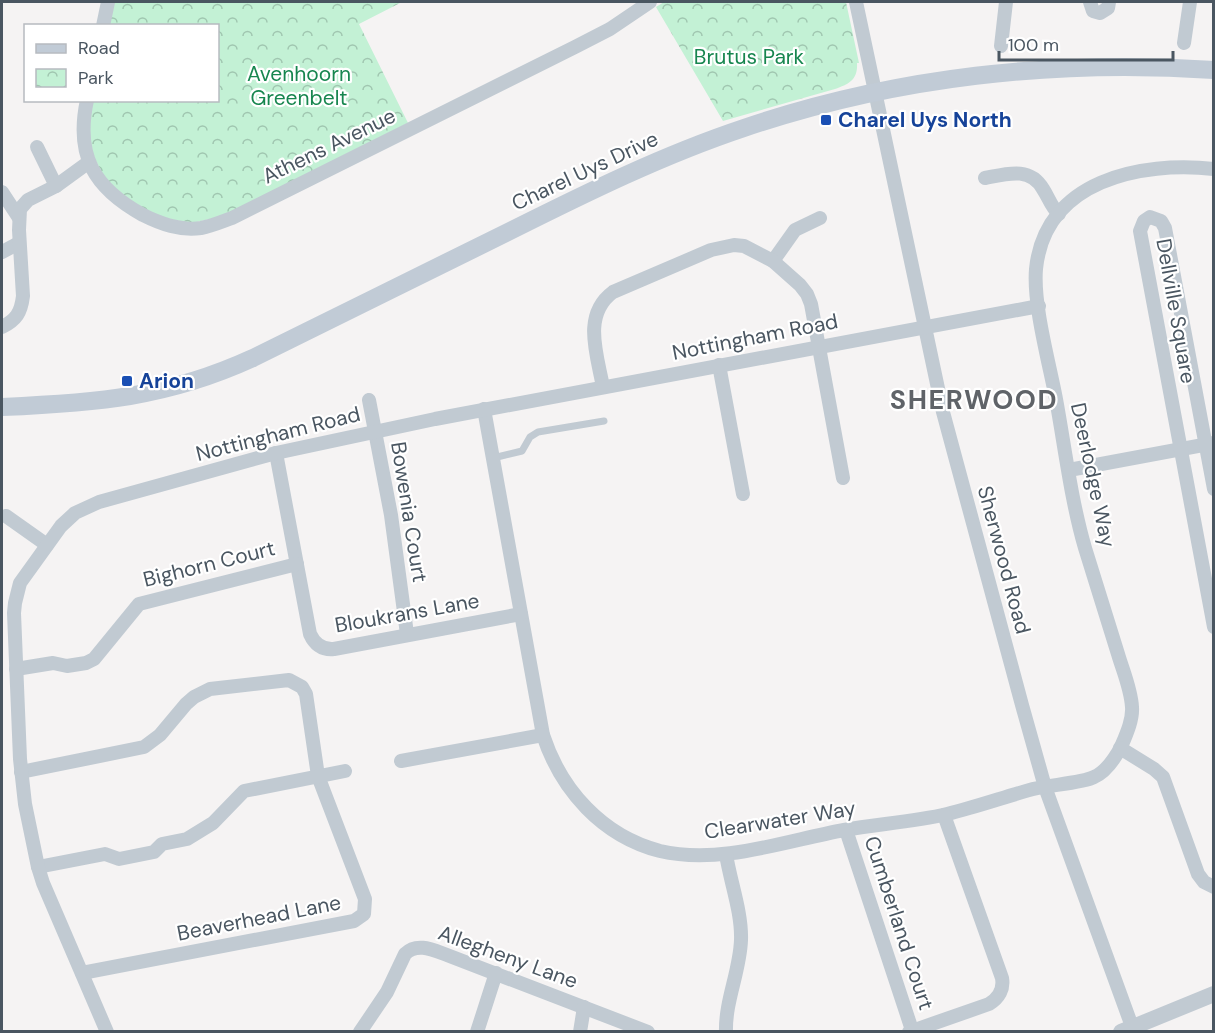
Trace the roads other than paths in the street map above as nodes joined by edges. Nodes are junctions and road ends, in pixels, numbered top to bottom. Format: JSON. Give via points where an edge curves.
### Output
{"nodes":[{"id":1,"x":108,"y":2,"type":"edge"},
{"id":2,"x":650,"y":2,"type":"edge"},
{"id":3,"x":856,"y":2,"type":"edge"},
{"id":4,"x":1006,"y":2,"type":"edge"},
{"id":5,"x":1090,"y":2,"type":"edge"},
{"id":6,"x":1109,"y":2,"type":"edge"},
{"id":7,"x":1190,"y":2,"type":"edge"},
{"id":8,"x":103,"y":24,"type":"edge"},
{"id":9,"x":1184,"y":43,"type":"dead end"},
{"id":10,"x":1001,"y":46,"type":"dead end"},
{"id":11,"x":1214,"y":70,"type":"edge"},
{"id":12,"x":876,"y":93,"type":"junction"},
{"id":13,"x":87,"y":102,"type":"edge"},
{"id":14,"x":37,"y":147,"type":"dead end"},
{"id":15,"x":88,"y":162,"type":"junction"},
{"id":16,"x":1214,"y":169,"type":"edge"},
{"id":17,"x":985,"y":178,"type":"dead end"},
{"id":18,"x":56,"y":186,"type":"junction"},
{"id":19,"x":2,"y":192,"type":"edge"},
{"id":20,"x":1059,"y":214,"type":"junction"},
{"id":21,"x":18,"y":218,"type":"junction"},
{"id":22,"x":820,"y":218,"type":"dead end"},
{"id":23,"x":19,"y":243,"type":"junction"},
{"id":24,"x":2,"y":252,"type":"edge"},
{"id":25,"x":773,"y":261,"type":"junction"},
{"id":26,"x":1039,"y":306,"type":"junction"},
{"id":27,"x":2,"y":327,"type":"edge"},
{"id":28,"x":924,"y":327,"type":"junction"},
{"id":29,"x":818,"y":346,"type":"junction"},
{"id":30,"x":719,"y":365,"type":"junction"},
{"id":31,"x":603,"y":387,"type":"junction"},
{"id":32,"x":369,"y":400,"type":"dead end"},
{"id":33,"x":2,"y":407,"type":"edge"},
{"id":34,"x":484,"y":409,"type":"junction"},
{"id":35,"x":604,"y":421,"type":"dead end"},
{"id":36,"x":375,"y":432,"type":"junction"},
{"id":37,"x":1209,"y":444,"type":"edge"},
{"id":38,"x":1180,"y":449,"type":"junction"},
{"id":39,"x":276,"y":453,"type":"junction"},
{"id":40,"x":493,"y":458,"type":"junction"},
{"id":41,"x":1069,"y":470,"type":"junction"},
{"id":42,"x":843,"y":478,"type":"dead end"},
{"id":43,"x":1214,"y":489,"type":"edge"},
{"id":44,"x":743,"y":494,"type":"dead end"},
{"id":45,"x":6,"y":516,"type":"dead end"},
{"id":46,"x":47,"y":545,"type":"junction"},
{"id":47,"x":297,"y":564,"type":"junction"},
{"id":48,"x":521,"y":614,"type":"junction"},
{"id":49,"x":1214,"y":627,"type":"edge"},
{"id":50,"x":407,"y":634,"type":"junction"},
{"id":51,"x":16,"y":669,"type":"junction"},
{"id":52,"x":543,"y":735,"type":"junction"},
{"id":53,"x":1120,"y":748,"type":"junction"},
{"id":54,"x":401,"y":761,"type":"dead end"},
{"id":55,"x":345,"y":771,"type":"dead end"},
{"id":56,"x":21,"y":772,"type":"junction"},
{"id":57,"x":318,"y":776,"type":"junction"},
{"id":58,"x":1045,"y":786,"type":"junction"},
{"id":59,"x":944,"y":815,"type":"junction"},
{"id":60,"x":846,"y":830,"type":"junction"},
{"id":61,"x":726,"y":854,"type":"junction"},
{"id":62,"x":38,"y":867,"type":"junction"},
{"id":63,"x":1214,"y":886,"type":"edge"},
{"id":64,"x":82,"y":973,"type":"junction"},
{"id":65,"x":496,"y":973,"type":"junction"},
{"id":66,"x":1214,"y":994,"type":"edge"},
{"id":67,"x":584,"y":1007,"type":"junction"},
{"id":68,"x":1129,"y":1030,"type":"edge"},
{"id":69,"x":911,"y":1031,"type":"edge"},
{"id":70,"x":107,"y":1032,"type":"edge"},
{"id":71,"x":360,"y":1032,"type":"edge"},
{"id":72,"x":477,"y":1032,"type":"edge"},
{"id":73,"x":580,"y":1032,"type":"edge"},
{"id":74,"x":648,"y":1032,"type":"edge"},
{"id":75,"x":726,"y":1032,"type":"edge"}],
"edges":[{"from":1,"to":8,"type":"street"},
{"from":2,"to":15,"type":"street","name":"Athens Avenue","via":[[610,29],[210,226],[178,228],[155,221],[111,194]]},
{"from":3,"to":12,"type":"street","name":"Sherwood Road"},
{"from":4,"to":10,"type":"street"},
{"from":5,"to":6,"type":"street","via":[[1093,11],[1100,13],[1106,11]]},
{"from":7,"to":9,"type":"street"},
{"from":11,"to":12,"type":"main road","name":"Charel Uys Drive","via":[[1040,70],[945,80]]},
{"from":12,"to":28,"type":"street","name":"Sherwood Road"},
{"from":12,"to":33,"type":"main road","name":"Charel Uys Drive","via":[[746,127],[668,156],[212,375],[173,388],[117,399]]},
{"from":13,"to":15,"type":"street","name":"Athens Avenue","via":[[82,134]]},
{"from":14,"to":18,"type":"street"},
{"from":15,"to":18,"type":"street"},
{"from":16,"to":20,"type":"street","name":"Deerlodge Way","via":[[1170,166],[1127,173],[1090,188]]},
{"from":17,"to":20,"type":"street","via":[[1014,173],[1032,176]]},
{"from":18,"to":21,"type":"street","via":[[28,200]]},
{"from":19,"to":21,"type":"street"},
{"from":20,"to":26,"type":"street","name":"Deerlodge Way","via":[[1039,254]]},
{"from":21,"to":23,"type":"street"},
{"from":22,"to":25,"type":"street","via":[[795,230]]},
{"from":23,"to":24,"type":"street"},
{"from":23,"to":27,"type":"street","via":[[21,307],[18,316]]},
{"from":25,"to":29,"type":"street","via":[[807,294]]},
{"from":25,"to":31,"type":"street","via":[[744,246],[723,246],[613,292],[601,303],[593,324]]},
{"from":26,"to":28,"type":"street","name":"Nottingham Road"},
{"from":26,"to":41,"type":"street","name":"Deerlodge Way"},
{"from":28,"to":29,"type":"street","name":"Nottingham Road"},
{"from":28,"to":58,"type":"street","name":"Sherwood Road","via":[[943,412]]},
{"from":29,"to":30,"type":"street","name":"Nottingham Road"},
{"from":29,"to":42,"type":"street"},
{"from":30,"to":31,"type":"street","name":"Nottingham Road"},
{"from":30,"to":44,"type":"street"},
{"from":31,"to":34,"type":"street","name":"Nottingham Road"},
{"from":32,"to":36,"type":"street","name":"Bowenia Court"},
{"from":34,"to":36,"type":"street","name":"Nottingham Road"},
{"from":34,"to":40,"type":"street","name":"Clearwater Way"},
{"from":35,"to":40,"type":"lane","via":[[538,432],[522,451]]},
{"from":36,"to":39,"type":"street","name":"Nottingham Road"},
{"from":36,"to":50,"type":"street","name":"Bowenia Court"},
{"from":37,"to":38,"type":"street"},
{"from":37,"to":38,"type":"street","name":"Dellville Square","via":[[1165,228],[1161,221],[1150,218],[1140,231]]},
{"from":37,"to":43,"type":"street","name":"Dellville Square"},
{"from":38,"to":41,"type":"street"},
{"from":38,"to":49,"type":"street","name":"Dellville Square"},
{"from":39,"to":46,"type":"street","name":"Nottingham Road","via":[[90,505],[67,519]]},
{"from":39,"to":47,"type":"street","name":"Bloukrans Lane"},
{"from":40,"to":48,"type":"street","name":"Clearwater Way"},
{"from":41,"to":53,"type":"street","name":"Deerlodge Way","via":[[1084,544],[1132,710]]},
{"from":45,"to":46,"type":"street"},
{"from":46,"to":51,"type":"street","name":"Nottingham Road","via":[[17,593]]},
{"from":47,"to":50,"type":"street","name":"Bloukrans Lane","via":[[310,634],[321,647],[334,649]]},
{"from":47,"to":51,"type":"street","name":"Bighorn Court","via":[[139,604],[89,662]]},
{"from":48,"to":50,"type":"street","name":"Bloukrans Lane"},
{"from":48,"to":52,"type":"street","name":"Clearwater Way"},
{"from":51,"to":56,"type":"street","name":"Nottingham Road"},
{"from":52,"to":54,"type":"street"},
{"from":52,"to":61,"type":"street","name":"Clearwater Way","via":[[571,792],[619,835],[669,853]]},
{"from":53,"to":58,"type":"street","name":"Deerlodge Way","via":[[1093,778]]},
{"from":53,"to":63,"type":"street","via":[[1164,777],[1198,874]]},
{"from":55,"to":57,"type":"street"},
{"from":56,"to":57,"type":"street","name":"Beaverhead Lane","via":[[144,747],[202,692],[289,680],[306,694]]},
{"from":56,"to":62,"type":"street","name":"Nottingham Road"},
{"from":57,"to":62,"type":"street","via":[[244,791],[213,823],[187,839],[162,844],[154,852],[118,859],[105,854]]},
{"from":57,"to":64,"type":"street","name":"Beaverhead Lane","via":[[365,899],[362,917]]},
{"from":58,"to":59,"type":"street","name":"Clearwater Way"},
{"from":58,"to":68,"type":"street","name":"Sherwood Road"},
{"from":59,"to":60,"type":"street","name":"Clearwater Way"},
{"from":59,"to":69,"type":"street","via":[[1002,985],[989,1004]]},
{"from":60,"to":61,"type":"street","name":"Clearwater Way"},
{"from":60,"to":69,"type":"street","name":"Cumberland Court"},
{"from":61,"to":75,"type":"street","via":[[741,928]]},
{"from":62,"to":64,"type":"street","name":"Nottingham Road"},
{"from":64,"to":70,"type":"street","name":"Nottingham Road"},
{"from":65,"to":67,"type":"street","name":"Allegheny Lane"},
{"from":65,"to":71,"type":"street","name":"Allegheny Lane","via":[[430,949],[412,949],[401,960],[387,992]]},
{"from":65,"to":72,"type":"street"},
{"from":66,"to":68,"type":"street"},
{"from":67,"to":73,"type":"street"},
{"from":67,"to":74,"type":"street","name":"Allegheny Lane"}]}
